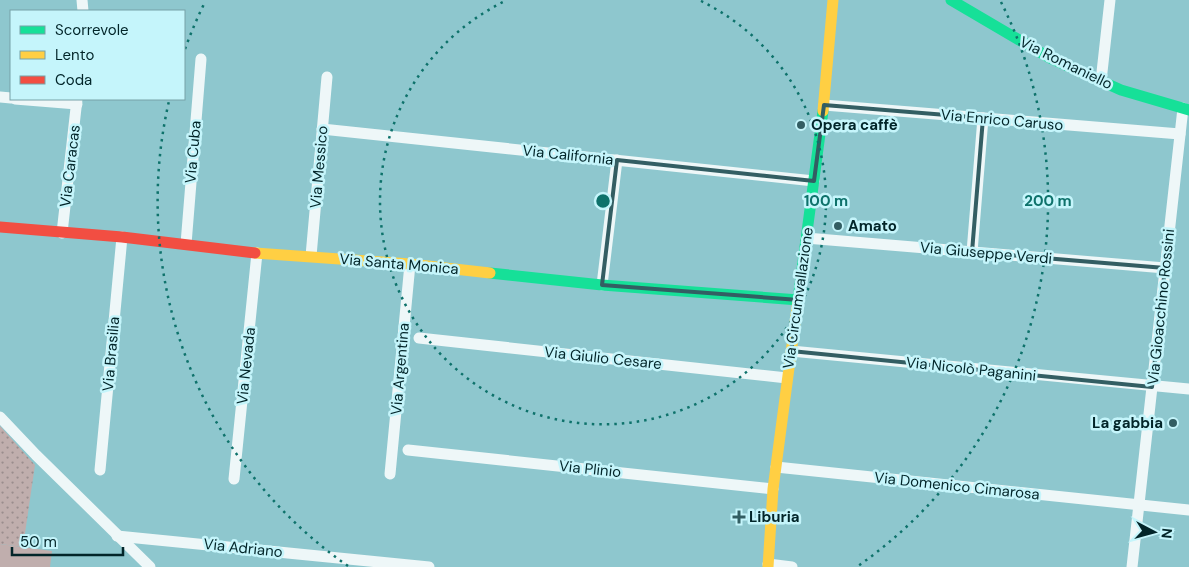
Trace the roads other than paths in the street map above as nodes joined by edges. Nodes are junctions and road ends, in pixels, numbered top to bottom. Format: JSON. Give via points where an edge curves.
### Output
{"nodes":[{"id":1,"x":833,"y":0,"type":"edge"},
{"id":2,"x":950,"y":0,"type":"edge"},
{"id":3,"x":1110,"y":0,"type":"edge"},
{"id":4,"x":200,"y":59,"type":"dead end"},
{"id":5,"x":327,"y":77,"type":"dead end"},
{"id":6,"x":1101,"y":81,"type":"junction"},
{"id":7,"x":36,"y":100,"type":"edge"},
{"id":8,"x":77,"y":102,"type":"edge"},
{"id":9,"x":824,"y":105,"type":"junction"},
{"id":10,"x":1186,"y":109,"type":"edge"},
{"id":11,"x":983,"y":118,"type":"junction"},
{"id":12,"x":322,"y":130,"type":"junction"},
{"id":13,"x":1180,"y":134,"type":"junction"},
{"id":14,"x":617,"y":160,"type":"junction"},
{"id":15,"x":814,"y":181,"type":"junction"},
{"id":16,"x":0,"y":227,"type":"edge"},
{"id":17,"x":62,"y":233,"type":"junction"},
{"id":18,"x":122,"y":238,"type":"junction"},
{"id":19,"x":806,"y":238,"type":"junction"},
{"id":20,"x":186,"y":244,"type":"junction"},
{"id":21,"x":972,"y":252,"type":"junction"},
{"id":22,"x":257,"y":253,"type":"junction"},
{"id":23,"x":311,"y":256,"type":"junction"},
{"id":24,"x":410,"y":264,"type":"junction"},
{"id":25,"x":1165,"y":268,"type":"junction"},
{"id":26,"x":602,"y":284,"type":"junction"},
{"id":27,"x":799,"y":300,"type":"junction"},
{"id":28,"x":420,"y":338,"type":"dead end"},
{"id":29,"x":791,"y":351,"type":"junction"},
{"id":30,"x":787,"y":378,"type":"junction"},
{"id":31,"x":1152,"y":387,"type":"junction"},
{"id":32,"x":1189,"y":390,"type":"edge"},
{"id":33,"x":0,"y":416,"type":"edge"},
{"id":34,"x":408,"y":450,"type":"dead end"},
{"id":35,"x":776,"y":467,"type":"junction"},
{"id":36,"x":100,"y":470,"type":"dead end"},
{"id":37,"x":390,"y":474,"type":"dead end"},
{"id":38,"x":234,"y":479,"type":"dead end"},
{"id":39,"x":773,"y":489,"type":"junction"},
{"id":40,"x":1138,"y":505,"type":"junction"},
{"id":41,"x":1189,"y":510,"type":"edge"},
{"id":42,"x":117,"y":536,"type":"junction"},
{"id":43,"x":768,"y":566,"type":"edge"},
{"id":44,"x":150,"y":567,"type":"edge"},
{"id":45,"x":429,"y":567,"type":"edge"},
{"id":46,"x":792,"y":567,"type":"edge"},
{"id":47,"x":1132,"y":567,"type":"edge"}],
"edges":[{"from":1,"to":9,"type":"street","name":"Via Circumvallazione"},
{"from":2,"to":6,"type":"street","name":"Via Romaniello","via":[[1050,58]]},
{"from":3,"to":6,"type":"street"},
{"from":4,"to":20,"type":"street","name":"Via Cuba"},
{"from":5,"to":12,"type":"street","name":"Via Messico"},
{"from":6,"to":10,"type":"street","name":"Via Romaniello"},
{"from":7,"to":8,"type":"street"},
{"from":8,"to":17,"type":"street","name":"Via Caracas"},
{"from":9,"to":11,"type":"street","name":"Via Enrico Caruso"},
{"from":9,"to":15,"type":"street","name":"Via Circumvallazione"},
{"from":10,"to":13,"type":"street","name":"Via Gioacchino Rossini"},
{"from":11,"to":13,"type":"street","name":"Via Enrico Caruso"},
{"from":11,"to":21,"type":"street"},
{"from":12,"to":14,"type":"street","name":"Via California"},
{"from":12,"to":23,"type":"street","name":"Via Messico"},
{"from":13,"to":25,"type":"street","name":"Via Gioacchino Rossini"},
{"from":14,"to":15,"type":"street","name":"Via California"},
{"from":14,"to":26,"type":"street"},
{"from":15,"to":19,"type":"street","name":"Via Circumvallazione"},
{"from":16,"to":17,"type":"street","name":"Via Santa Monica"},
{"from":17,"to":18,"type":"street","name":"Via Santa Monica"},
{"from":18,"to":20,"type":"street","name":"Via Santa Monica"},
{"from":18,"to":36,"type":"street","name":"Via Brasilia"},
{"from":19,"to":21,"type":"street","name":"Via Giuseppe Verdi"},
{"from":19,"to":27,"type":"street","name":"Via Circumvallazione"},
{"from":20,"to":22,"type":"street","name":"Via Santa Monica"},
{"from":21,"to":25,"type":"street","name":"Via Giuseppe Verdi"},
{"from":22,"to":23,"type":"street","name":"Via Santa Monica"},
{"from":22,"to":38,"type":"street","name":"Via Nevada"},
{"from":23,"to":24,"type":"street","name":"Via Santa Monica"},
{"from":24,"to":26,"type":"street","name":"Via Santa Monica"},
{"from":24,"to":37,"type":"street","name":"Via Argentina"},
{"from":25,"to":31,"type":"street","name":"Via Gioacchino Rossini"},
{"from":26,"to":27,"type":"street","name":"Via Santa Monica"},
{"from":27,"to":29,"type":"street","name":"Via Circumvallazione"},
{"from":28,"to":30,"type":"street","name":"Via Giulio Cesare"},
{"from":29,"to":30,"type":"street","name":"Via Circumvallazione"},
{"from":29,"to":31,"type":"street","name":"Via Nicolò Paganini"},
{"from":30,"to":35,"type":"street","name":"Via Circumvallazione"},
{"from":31,"to":32,"type":"street","name":"Via Nicolò Paganini"},
{"from":31,"to":40,"type":"street","name":"Via Gioacchino Rossini"},
{"from":33,"to":42,"type":"street"},
{"from":34,"to":39,"type":"street","name":"Via Plinio"},
{"from":35,"to":39,"type":"street","name":"Via Circumvallazione"},
{"from":35,"to":40,"type":"street","name":"Via Domenico Cimarosa"},
{"from":39,"to":43,"type":"street","name":"Via Circumvallazione"},
{"from":40,"to":41,"type":"street"},
{"from":40,"to":47,"type":"street","name":"Via Gioacchino Rossini"},
{"from":42,"to":44,"type":"street"},
{"from":42,"to":45,"type":"street","name":"Via Adriano"},
{"from":43,"to":46,"type":"street"}]}
